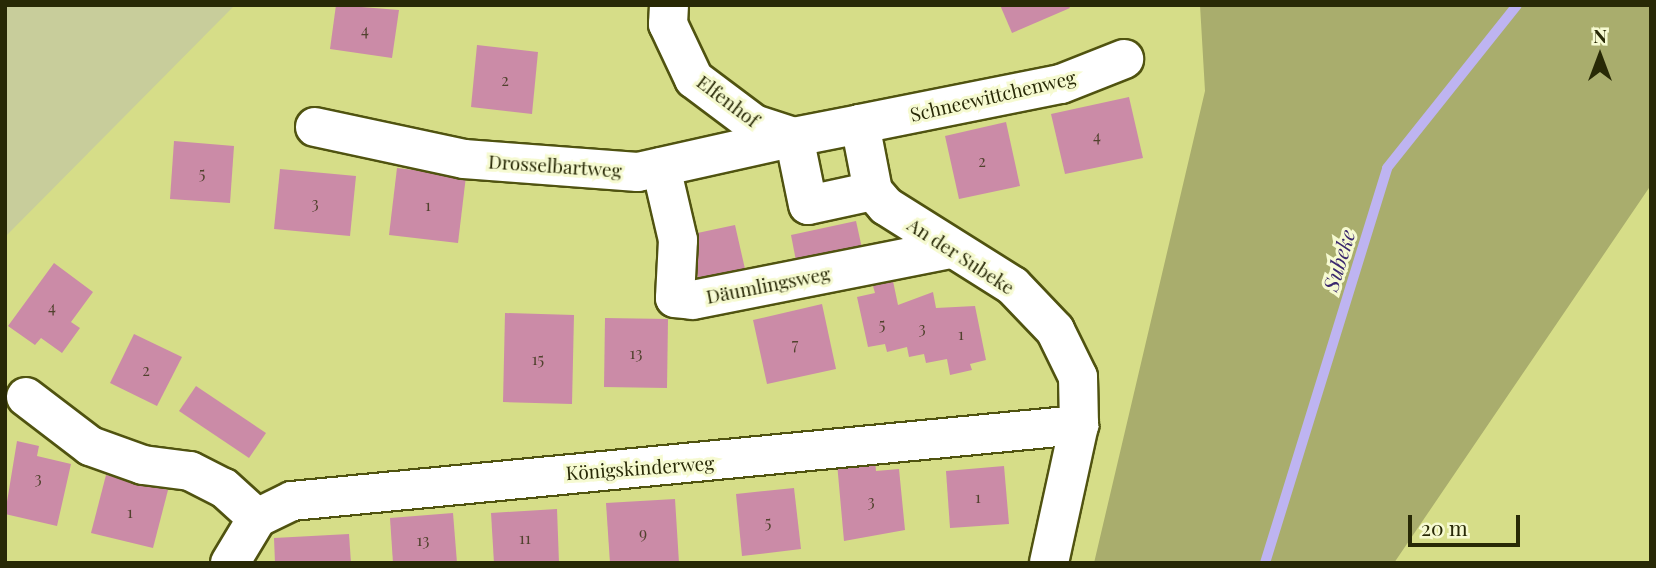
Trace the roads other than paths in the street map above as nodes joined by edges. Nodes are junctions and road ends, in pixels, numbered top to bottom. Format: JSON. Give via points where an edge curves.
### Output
{"nodes":[{"id":1,"x":669,"y":5,"type":"edge"},
{"id":2,"x":1124,"y":59,"type":"dead end"},
{"id":3,"x":860,"y":124,"type":"junction"},
{"id":4,"x":315,"y":127,"type":"dead end"},
{"id":5,"x":794,"y":137,"type":"junction"},
{"id":6,"x":661,"y":167,"type":"junction"},
{"id":7,"x":873,"y":191,"type":"junction"},
{"id":8,"x":950,"y":249,"type":"junction"},
{"id":9,"x":26,"y":397,"type":"dead end"},
{"id":10,"x":1079,"y":425,"type":"junction"},
{"id":11,"x":257,"y":518,"type":"junction"},
{"id":12,"x":230,"y":563,"type":"edge"},
{"id":13,"x":1049,"y":563,"type":"edge"}],
"edges":[{"from":1,"to":5,"type":"street","name":"Elfenhof","via":[[668,24],[694,79],[754,124]]},
{"from":2,"to":3,"type":"street","name":"Schneewittchenweg","via":[[1061,84]]},
{"from":3,"to":5,"type":"street"},
{"from":3,"to":7,"type":"street"},
{"from":4,"to":6,"type":"street","name":"Drosselbartweg","via":[[464,159],[638,172]]},
{"from":5,"to":6,"type":"street","name":"Drosselbartweg"},
{"from":5,"to":7,"type":"street","via":[[808,205]]},
{"from":6,"to":8,"type":"street","name":"Däumlingsweg","via":[[678,240],[674,298],[693,300]]},
{"from":7,"to":8,"type":"street","name":"An der Subeke","via":[[886,206]]},
{"from":8,"to":10,"type":"street","name":"An der Subeke","via":[[1013,286],[1055,330],[1078,377]]},
{"from":9,"to":11,"type":"street","via":[[90,446],[143,465],[190,471],[224,488]]},
{"from":10,"to":11,"type":"street","name":"Königskinderweg","via":[[716,463],[468,481],[292,501]]},
{"from":10,"to":13,"type":"street","name":"An der Subeke"},
{"from":11,"to":12,"type":"street"}]}
